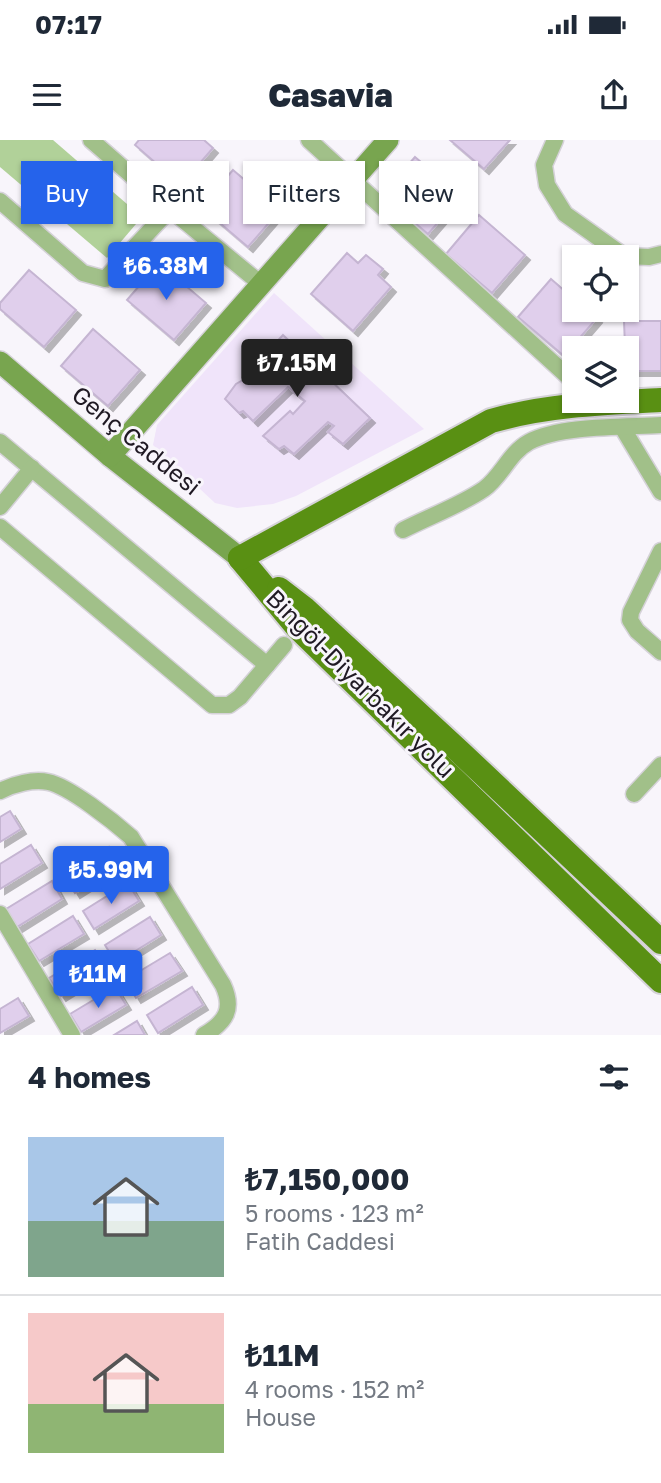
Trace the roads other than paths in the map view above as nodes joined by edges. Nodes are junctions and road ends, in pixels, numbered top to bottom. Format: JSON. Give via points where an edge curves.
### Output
{"nodes":[{"id":1,"x":92,"y":140,"type":"edge"},
{"id":2,"x":309,"y":140,"type":"edge"},
{"id":3,"x":388,"y":140,"type":"edge"},
{"id":4,"x":555,"y":140,"type":"edge"},
{"id":5,"x":331,"y":161,"type":"edge"},
{"id":6,"x":365,"y":165,"type":"edge"},
{"id":7,"x":127,"y":171,"type":"edge"},
{"id":8,"x":365,"y":194,"type":"edge"},
{"id":9,"x":0,"y":201,"type":"edge"},
{"id":10,"x":156,"y":224,"type":"edge"},
{"id":11,"x":188,"y":224,"type":"edge"},
{"id":12,"x":313,"y":224,"type":"edge"},
{"id":13,"x":661,"y":254,"type":"edge"},
{"id":14,"x":261,"y":284,"type":"junction"},
{"id":15,"x":0,"y":362,"type":"edge"},
{"id":16,"x":562,"y":371,"type":"edge"},
{"id":17,"x":661,"y":400,"type":"edge"},
{"id":18,"x":639,"y":401,"type":"edge"},
{"id":19,"x":562,"y":406,"type":"edge"},
{"id":20,"x":661,"y":425,"type":"edge"},
{"id":21,"x":622,"y":427,"type":"junction"},
{"id":22,"x":0,"y":442,"type":"edge"},
{"id":23,"x":110,"y":456,"type":"junction"},
{"id":24,"x":32,"y":468,"type":"junction"},
{"id":25,"x":661,"y":492,"type":"edge"},
{"id":26,"x":0,"y":507,"type":"edge"},
{"id":27,"x":0,"y":527,"type":"edge"},
{"id":28,"x":403,"y":530,"type":"dead end"},
{"id":29,"x":661,"y":551,"type":"edge"},
{"id":30,"x":240,"y":558,"type":"junction"},
{"id":31,"x":285,"y":645,"type":"dead end"},
{"id":32,"x":661,"y":652,"type":"edge"},
{"id":33,"x":267,"y":665,"type":"junction"},
{"id":34,"x":661,"y":765,"type":"edge"},
{"id":35,"x":0,"y":791,"type":"edge"},
{"id":36,"x":634,"y":794,"type":"dead end"},
{"id":37,"x":0,"y":914,"type":"edge"},
{"id":38,"x":661,"y":942,"type":"edge"},
{"id":39,"x":661,"y":981,"type":"edge"},
{"id":40,"x":72,"y":1035,"type":"edge"},
{"id":41,"x":204,"y":1035,"type":"edge"}],
"edges":[{"from":1,"to":7,"type":"street"},
{"from":2,"to":5,"type":"street"},
{"from":3,"to":6,"type":"street"},
{"from":4,"to":13,"type":"street","via":[[544,165],[547,185],[565,214],[624,256]]},
{"from":8,"to":16,"type":"street"},
{"from":9,"to":10,"type":"street","via":[[83,273],[105,279]]},
{"from":11,"to":14,"type":"street"},
{"from":12,"to":14,"type":"street"},
{"from":14,"to":23,"type":"street"},
{"from":15,"to":23,"type":"street","name":"Genç Caddesi"},
{"from":17,"to":18,"type":"main road"},
{"from":19,"to":30,"type":"main road","via":[[491,421]]},
{"from":20,"to":21,"type":"street"},
{"from":21,"to":25,"type":"street"},
{"from":21,"to":28,"type":"street","via":[[548,435],[528,443],[484,489]]},
{"from":22,"to":24,"type":"street"},
{"from":23,"to":30,"type":"street","name":"Genç Caddesi"},
{"from":24,"to":26,"type":"street"},
{"from":24,"to":33,"type":"street"},
{"from":27,"to":33,"type":"street","via":[[212,705],[229,705]]},
{"from":29,"to":32,"type":"street","via":[[629,620]]},
{"from":30,"to":38,"type":"main road","via":[[305,609]]},
{"from":30,"to":39,"type":"main road","name":"Bingöl-Diyarbakır yolu","via":[[298,628]]},
{"from":31,"to":33,"type":"street"},
{"from":34,"to":36,"type":"street"},
{"from":35,"to":41,"type":"street","via":[[34,781],[51,783],[131,837],[229,999],[224,1018]]},
{"from":37,"to":40,"type":"street"}]}
